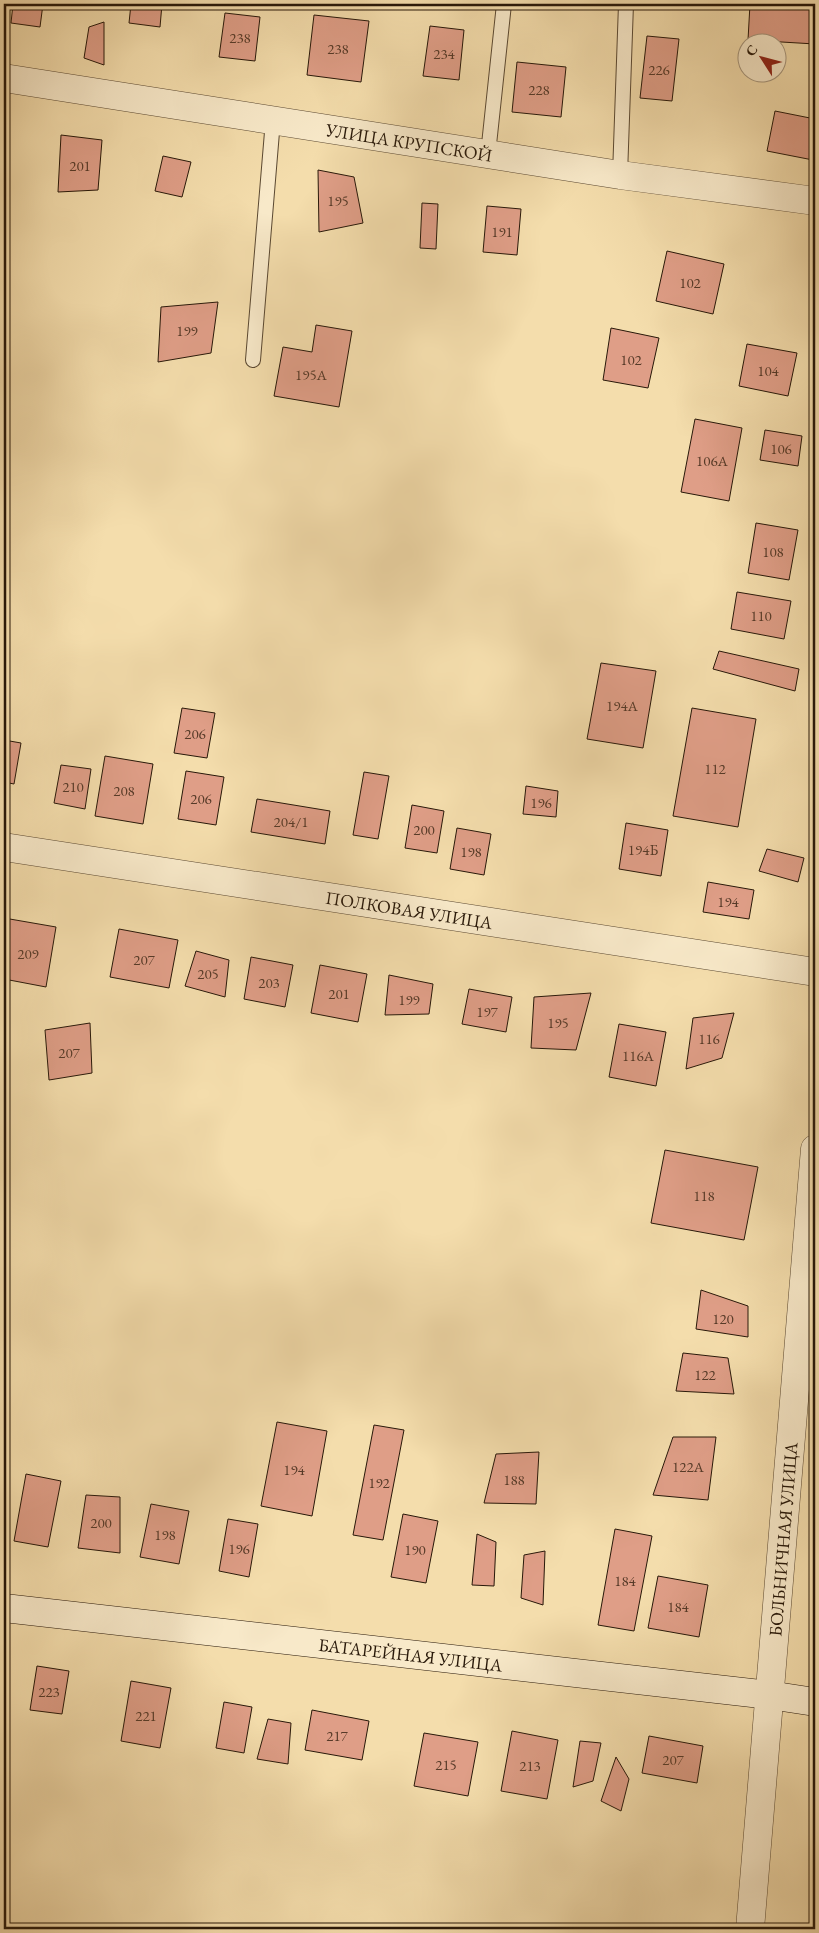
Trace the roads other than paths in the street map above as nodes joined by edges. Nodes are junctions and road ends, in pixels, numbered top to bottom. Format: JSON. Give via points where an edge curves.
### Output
{"nodes":[{"id":1,"x":504,"y":4,"type":"edge"},
{"id":2,"x":626,"y":4,"type":"edge"},
{"id":3,"x":4,"y":78,"type":"edge"},
{"id":4,"x":273,"y":120,"type":"junction"},
{"id":5,"x":488,"y":154,"type":"junction"},
{"id":6,"x":620,"y":174,"type":"junction"},
{"id":7,"x":815,"y":201,"type":"edge"},
{"id":8,"x":253,"y":360,"type":"dead end"},
{"id":9,"x":4,"y":847,"type":"edge"},
{"id":10,"x":815,"y":972,"type":"edge"},
{"id":11,"x":815,"y":1149,"type":"edge"},
{"id":12,"x":4,"y":1608,"type":"edge"},
{"id":13,"x":769,"y":1695,"type":"junction"},
{"id":14,"x":815,"y":1702,"type":"edge"},
{"id":15,"x":750,"y":1929,"type":"edge"}],
"edges":[{"from":1,"to":5,"type":"lane"},
{"from":2,"to":6,"type":"lane"},
{"from":3,"to":4,"type":"street","name":"УЛИЦА КРУПСКОЙ"},
{"from":4,"to":5,"type":"street","name":"УЛИЦА КРУПСКОЙ"},
{"from":4,"to":8,"type":"lane"},
{"from":5,"to":6,"type":"street","name":"УЛИЦА КРУПСКОЙ"},
{"from":6,"to":7,"type":"street","name":"УЛИЦА КРУПСКОЙ"},
{"from":9,"to":10,"type":"street","name":"ПОЛКОВАЯ УЛИЦА"},
{"from":11,"to":13,"type":"street","name":"БОЛЬНИЧНАЯ УЛИЦА"},
{"from":12,"to":13,"type":"street","name":"БАТАРЕЙНАЯ УЛИЦА"},
{"from":13,"to":14,"type":"street","name":"БАТАРЕЙНАЯ УЛИЦА"},
{"from":13,"to":15,"type":"street","name":"БОЛЬНИЧНАЯ УЛИЦА"}]}
